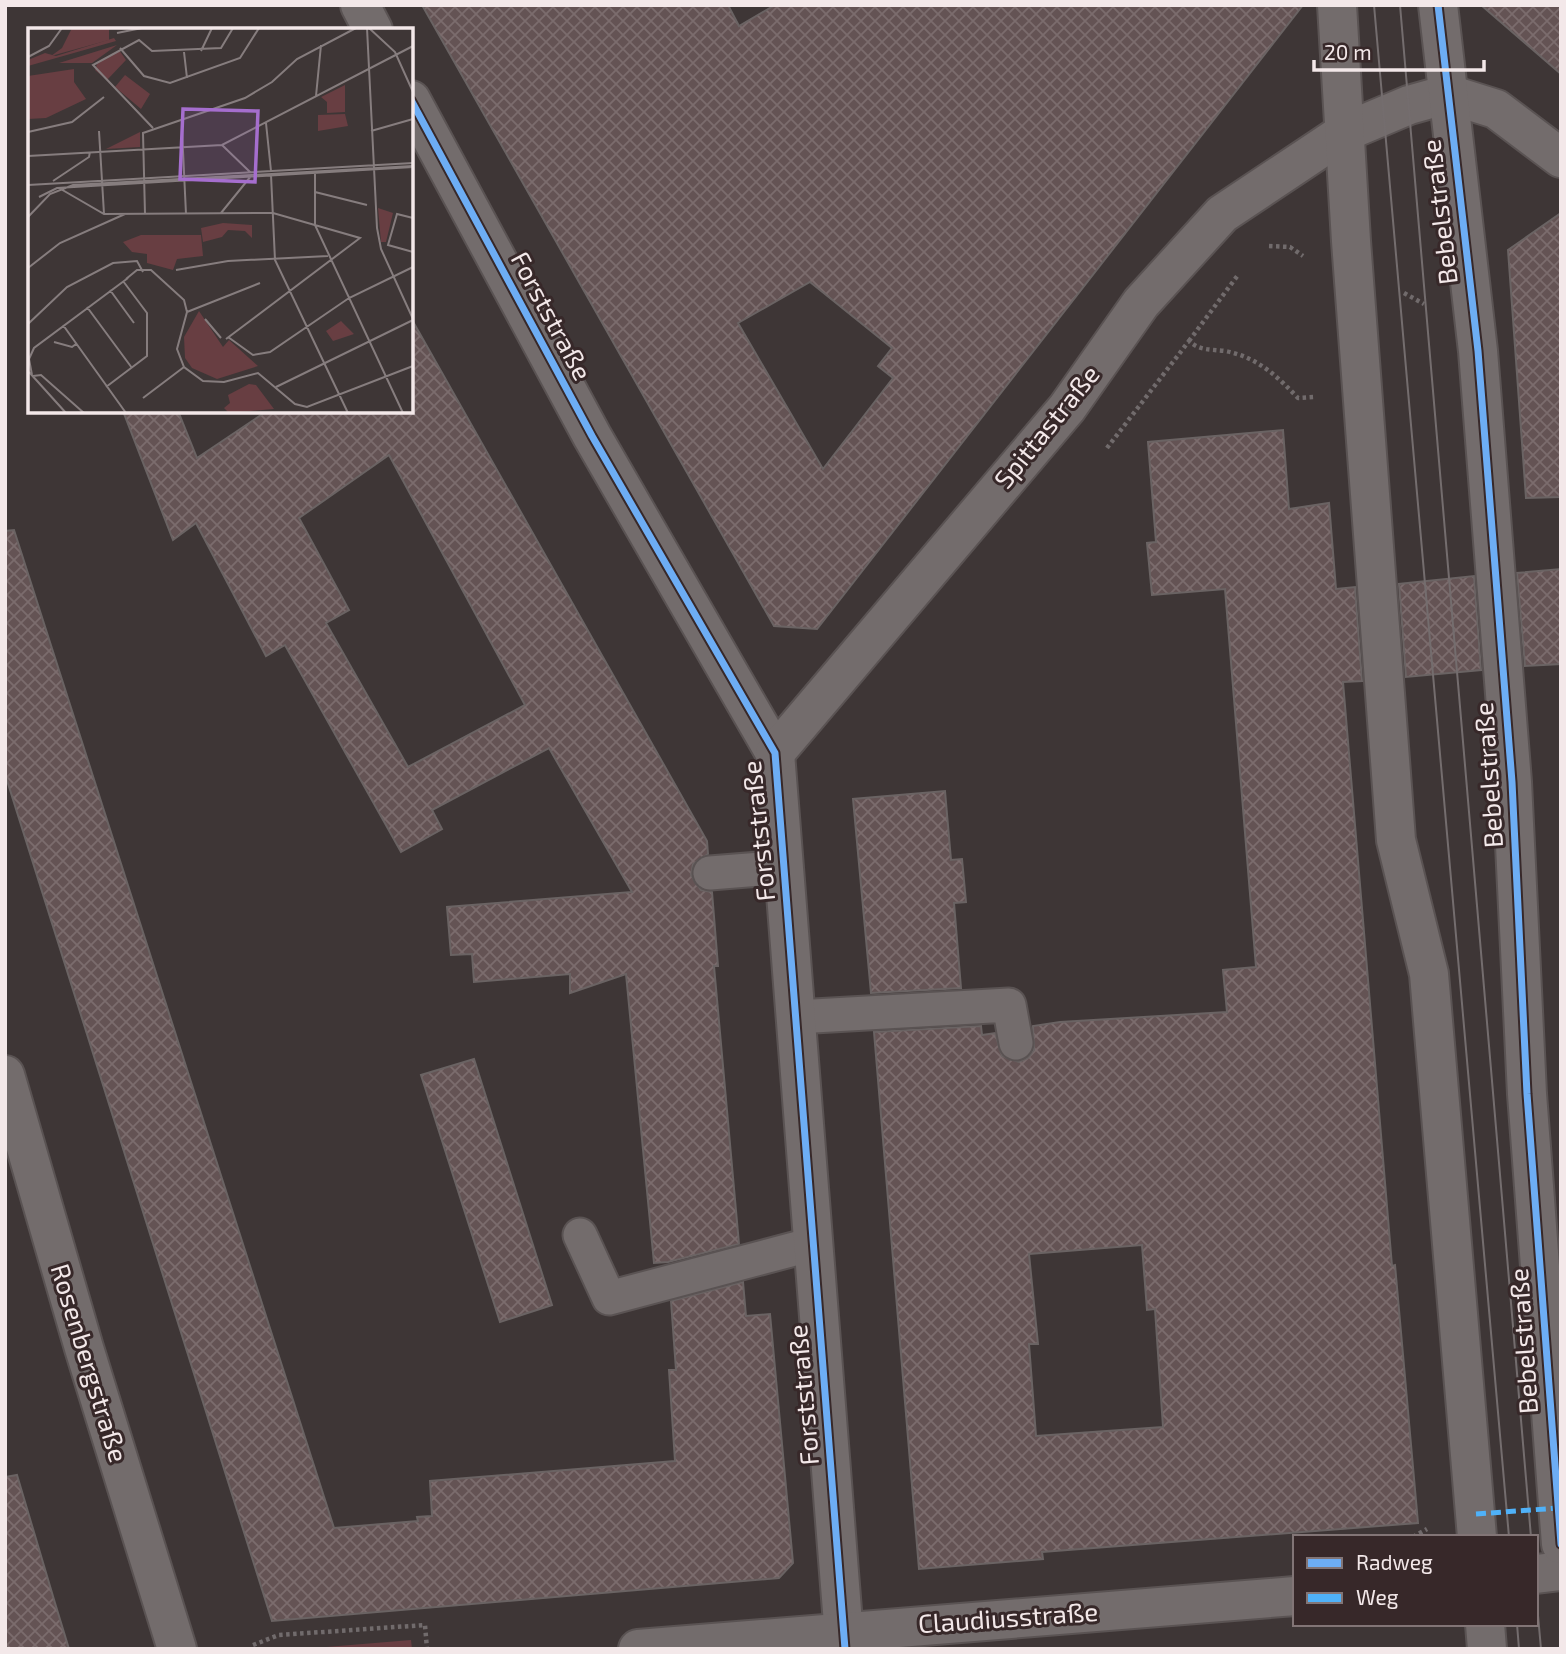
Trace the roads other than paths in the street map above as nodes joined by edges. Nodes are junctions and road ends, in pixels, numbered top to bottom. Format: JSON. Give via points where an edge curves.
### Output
{"nodes":[{"id":1,"x":360,"y":5,"type":"edge"},
{"id":2,"x":1337,"y":5,"type":"edge"},
{"id":3,"x":1438,"y":5,"type":"edge"},
{"id":4,"x":372,"y":28,"type":"edge"},
{"id":5,"x":1448,"y":94,"type":"junction"},
{"id":6,"x":413,"y":104,"type":"edge"},
{"id":7,"x":1345,"y":132,"type":"junction"},
{"id":8,"x":1561,"y":158,"type":"edge"},
{"id":9,"x":775,"y":753,"type":"junction"},
{"id":10,"x":785,"y":867,"type":"junction"},
{"id":11,"x":710,"y":873,"type":"dead end"},
{"id":12,"x":796,"y":1017,"type":"junction"},
{"id":13,"x":1016,"y":1043,"type":"dead end"},
{"id":14,"x":5,"y":1075,"type":"edge"},
{"id":15,"x":580,"y":1235,"type":"dead end"},
{"id":16,"x":813,"y":1244,"type":"junction"},
{"id":17,"x":1477,"y":1535,"type":"edge"},
{"id":18,"x":1561,"y":1544,"type":"edge"},
{"id":19,"x":1561,"y":1571,"type":"edge"},
{"id":20,"x":1538,"y":1574,"type":"edge"},
{"id":21,"x":1293,"y":1596,"type":"edge"},
{"id":22,"x":1485,"y":1626,"type":"edge"},
{"id":23,"x":844,"y":1640,"type":"edge"},
{"id":24,"x":177,"y":1649,"type":"edge"},
{"id":25,"x":638,"y":1649,"type":"edge"},
{"id":26,"x":1487,"y":1649,"type":"edge"}],
"edges":[{"from":1,"to":4,"type":"street"},
{"from":2,"to":7,"type":"street"},
{"from":3,"to":5,"type":"street","name":"Bebelstraße"},
{"from":5,"to":7,"type":"street","name":"Spittastraße"},
{"from":5,"to":8,"type":"street","via":[[1496,109]]},
{"from":5,"to":18,"type":"street","name":"Bebelstraße","via":[[1478,351],[1511,768],[1527,1094]]},
{"from":6,"to":9,"type":"street","name":"Forststraße","via":[[592,436]]},
{"from":7,"to":9,"type":"street","name":"Spittastraße","via":[[1213,224],[1141,303],[1067,408]]},
{"from":7,"to":17,"type":"street","via":[[1396,841],[1429,974]]},
{"from":9,"to":10,"type":"street","name":"Forststraße"},
{"from":10,"to":11,"type":"lane"},
{"from":10,"to":12,"type":"street","name":"Forststraße"},
{"from":12,"to":13,"type":"lane","via":[[1009,1005]]},
{"from":12,"to":16,"type":"street","name":"Forststraße"},
{"from":14,"to":24,"type":"street","name":"Rosenbergstraße"},
{"from":15,"to":16,"type":"lane","via":[[609,1298]]},
{"from":16,"to":23,"type":"street","name":"Forststraße"},
{"from":19,"to":20,"type":"street"},
{"from":21,"to":23,"type":"street","name":"Claudiusstraße"},
{"from":22,"to":26,"type":"street"},
{"from":23,"to":25,"type":"street","name":"Claudiusstraße"}]}
